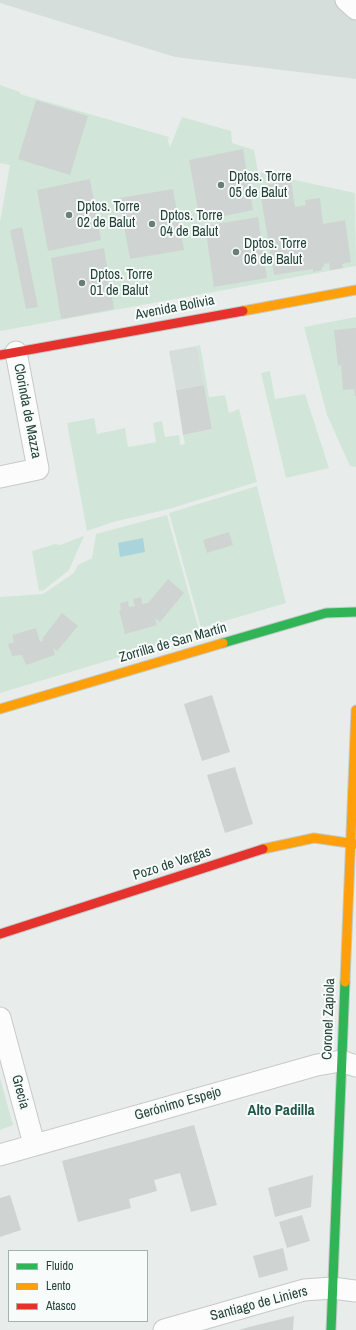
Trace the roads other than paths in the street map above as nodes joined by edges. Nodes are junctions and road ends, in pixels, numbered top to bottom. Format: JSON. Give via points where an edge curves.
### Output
{"nodes":[{"id":1,"x":346,"y":0,"type":"edge"},
{"id":2,"x":356,"y":9,"type":"edge"},
{"id":3,"x":356,"y":290,"type":"edge"},
{"id":4,"x":8,"y":354,"type":"edge"},
{"id":5,"x":0,"y":477,"type":"edge"},
{"id":6,"x":356,"y":612,"type":"edge"},
{"id":7,"x":0,"y":709,"type":"edge"},
{"id":8,"x":356,"y":710,"type":"edge"},
{"id":9,"x":353,"y":843,"type":"edge"},
{"id":10,"x":0,"y":934,"type":"edge"},
{"id":11,"x":0,"y":1018,"type":"edge"},
{"id":12,"x":349,"y":1064,"type":"edge"},
{"id":13,"x":34,"y":1144,"type":"junction"},
{"id":14,"x":0,"y":1155,"type":"edge"},
{"id":15,"x":332,"y":1288,"type":"junction"},
{"id":16,"x":356,"y":1291,"type":"edge"},
{"id":17,"x":164,"y":1330,"type":"edge"},
{"id":18,"x":331,"y":1330,"type":"edge"}],
"edges":[{"from":1,"to":2,"type":"street"},
{"from":3,"to":4,"type":"street","name":"Avenida Bolivia"},
{"from":4,"to":5,"type":"street","name":"Clorinda de Mazza","via":[[38,469]]},
{"from":6,"to":7,"type":"street","name":"Zorrilla de San Martín","via":[[326,613]]},
{"from":8,"to":9,"type":"street","name":"Coronel Zapiola"},
{"from":9,"to":10,"type":"street","name":"Pozo de Vargas","via":[[314,838],[267,848]]},
{"from":9,"to":12,"type":"street","name":"Coronel Zapiola"},
{"from":11,"to":13,"type":"street","name":"Grecia"},
{"from":12,"to":13,"type":"street","name":"Gerónimo Espejo","via":[[317,1065]]},
{"from":12,"to":15,"type":"street","name":"Coronel Zapiola"},
{"from":13,"to":14,"type":"street","name":"Gerónimo Espejo"},
{"from":15,"to":16,"type":"street","name":"Santiago de Liniers"},
{"from":15,"to":17,"type":"street","name":"Santiago de Liniers","via":[[304,1290]]},
{"from":15,"to":18,"type":"street","name":"Coronel Zapiola"}]}
